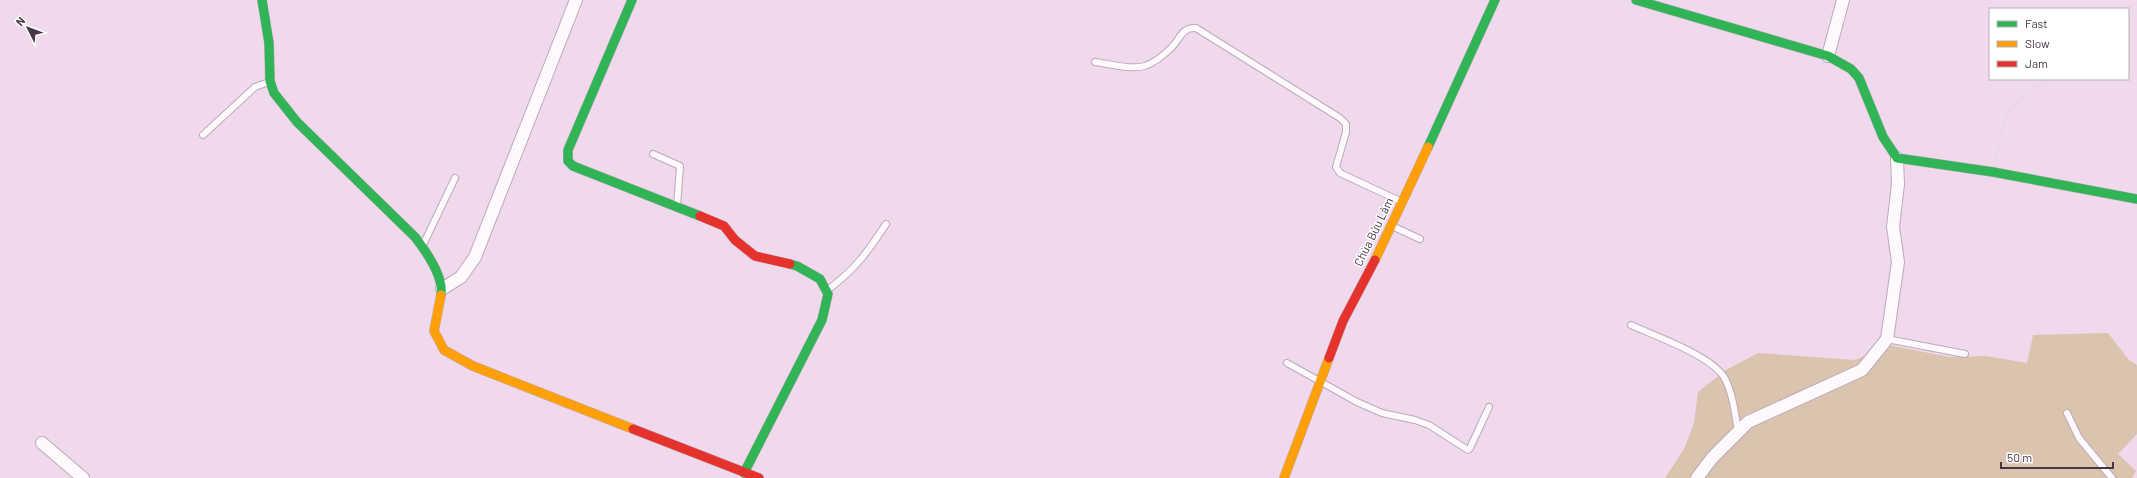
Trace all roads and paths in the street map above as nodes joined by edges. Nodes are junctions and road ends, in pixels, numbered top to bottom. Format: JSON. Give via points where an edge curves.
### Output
{"nodes":[{"id":1,"x":262,"y":0,"type":"edge"},
{"id":2,"x":576,"y":0,"type":"edge"},
{"id":3,"x":632,"y":0,"type":"edge"},
{"id":4,"x":1494,"y":0,"type":"edge"},
{"id":5,"x":1636,"y":0,"type":"edge"},
{"id":6,"x":1843,"y":0,"type":"edge"},
{"id":7,"x":1828,"y":56,"type":"junction"},
{"id":8,"x":1095,"y":62,"type":"dead end"},
{"id":9,"x":2047,"y":81,"type":"dead end"},
{"id":10,"x":270,"y":82,"type":"junction"},
{"id":11,"x":1456,"y":86,"type":"junction"},
{"id":12,"x":1490,"y":99,"type":"dead end"},
{"id":13,"x":203,"y":135,"type":"dead end"},
{"id":14,"x":653,"y":154,"type":"dead end"},
{"id":15,"x":1897,"y":158,"type":"junction"},
{"id":16,"x":1993,"y":172,"type":"junction"},
{"id":17,"x":455,"y":178,"type":"dead end"},
{"id":18,"x":2136,"y":197,"type":"edge"},
{"id":19,"x":1402,"y":202,"type":"junction"},
{"id":20,"x":677,"y":208,"type":"junction"},
{"id":21,"x":886,"y":224,"type":"dead end"},
{"id":22,"x":1392,"y":226,"type":"junction"},
{"id":23,"x":1420,"y":239,"type":"dead end"},
{"id":24,"x":423,"y":247,"type":"junction"},
{"id":25,"x":442,"y":289,"type":"junction"},
{"id":26,"x":826,"y":291,"type":"junction"},
{"id":27,"x":1631,"y":325,"type":"dead end"},
{"id":28,"x":1887,"y":339,"type":"junction"},
{"id":29,"x":1965,"y":354,"type":"dead end"},
{"id":30,"x":1287,"y":363,"type":"dead end"},
{"id":31,"x":1321,"y":380,"type":"junction"},
{"id":32,"x":1489,"y":408,"type":"dead end"},
{"id":33,"x":2067,"y":413,"type":"dead end"},
{"id":34,"x":1738,"y":431,"type":"junction"},
{"id":35,"x":42,"y":443,"type":"dead end"},
{"id":36,"x":744,"y":472,"type":"junction"},
{"id":37,"x":83,"y":478,"type":"edge"},
{"id":38,"x":759,"y":478,"type":"edge"},
{"id":39,"x":1284,"y":478,"type":"edge"},
{"id":40,"x":1697,"y":478,"type":"edge"},
{"id":41,"x":2112,"y":478,"type":"edge"}],
"edges":[{"from":1,"to":10,"type":"street","via":[[269,43]]},
{"from":2,"to":25,"type":"street","via":[[475,257],[461,277]]},
{"from":3,"to":20,"type":"street","via":[[568,150],[568,161],[572,166]]},
{"from":4,"to":11,"type":"street","name":"Chùa Bửu Lâm"},
{"from":5,"to":7,"type":"street"},
{"from":6,"to":7,"type":"street"},
{"from":7,"to":15,"type":"street","via":[[1851,68],[1859,78],[1883,137]]},
{"from":8,"to":19,"type":"lane","via":[[1137,68],[1146,65],[1171,48],[1183,32],[1189,28],[1196,28],[1340,118],[1346,124],[1346,132],[1336,167],[1340,173]]},
{"from":9,"to":16,"type":"path","via":[[2025,94],[2008,113]]},
{"from":10,"to":13,"type":"lane","via":[[255,86]]},
{"from":10,"to":24,"type":"street","via":[[274,93],[297,122]]},
{"from":11,"to":12,"type":"path"},
{"from":11,"to":19,"type":"street","name":"Chùa Bửu Lâm"},
{"from":14,"to":20,"type":"lane","via":[[680,166]]},
{"from":15,"to":16,"type":"street"},
{"from":15,"to":28,"type":"street","via":[[1898,184],[1893,227],[1898,262]]},
{"from":16,"to":18,"type":"street"},
{"from":17,"to":24,"type":"lane"},
{"from":19,"to":22,"type":"street","name":"Chùa Bửu Lâm"},
{"from":20,"to":26,"type":"street","via":[[724,226],[755,256],[797,266],[820,279]]},
{"from":21,"to":26,"type":"lane","via":[[861,261]]},
{"from":22,"to":23,"type":"lane"},
{"from":22,"to":31,"type":"street","name":"Chùa Bửu Lâm","via":[[1343,321]]},
{"from":24,"to":25,"type":"street"},
{"from":25,"to":36,"type":"street","via":[[434,331],[444,350],[473,366]]},
{"from":26,"to":36,"type":"street","via":[[828,294],[822,320]]},
{"from":27,"to":34,"type":"lane","via":[[1680,346],[1709,363],[1724,377],[1731,395]]},
{"from":28,"to":29,"type":"lane"},
{"from":28,"to":34,"type":"street","via":[[1862,370],[1762,414]]},
{"from":30,"to":31,"type":"lane"},
{"from":31,"to":32,"type":"lane","via":[[1357,402],[1382,413],[1429,425],[1468,450]]},
{"from":31,"to":39,"type":"street","name":"Chùa Bửu Lâm"},
{"from":33,"to":41,"type":"lane","via":[[2079,438]]},
{"from":34,"to":40,"type":"street"},
{"from":35,"to":37,"type":"street"},
{"from":36,"to":38,"type":"street"}]}
